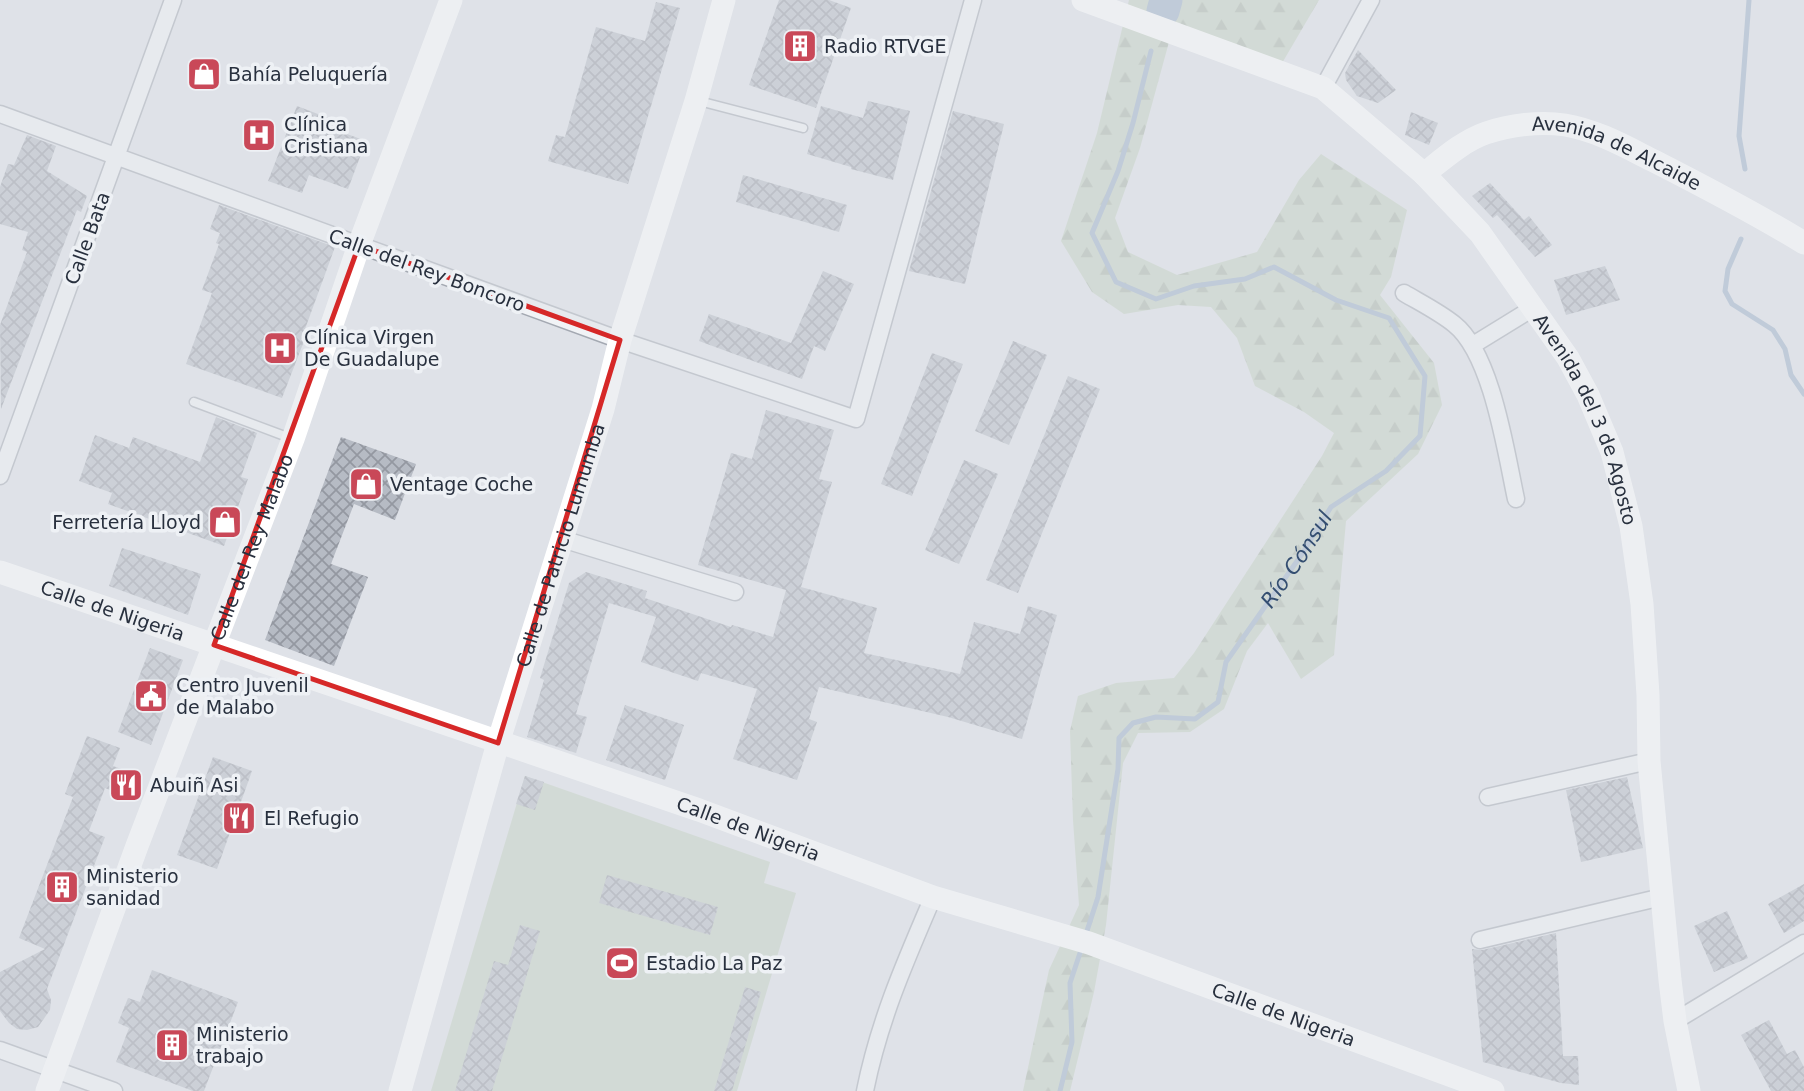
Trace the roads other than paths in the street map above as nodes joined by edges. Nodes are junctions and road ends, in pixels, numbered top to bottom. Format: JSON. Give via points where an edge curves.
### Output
{"nodes":[{"id":1,"x":173,"y":0,"type":"edge"},
{"id":2,"x":451,"y":0,"type":"edge"},
{"id":3,"x":724,"y":0,"type":"edge"},
{"id":4,"x":974,"y":0,"type":"edge"},
{"id":5,"x":1083,"y":0,"type":"edge"},
{"id":6,"x":1371,"y":0,"type":"edge"},
{"id":7,"x":1323,"y":88,"type":"junction"},
{"id":8,"x":696,"y":101,"type":"junction"},
{"id":9,"x":0,"y":114,"type":"edge"},
{"id":10,"x":803,"y":128,"type":"dead end"},
{"id":11,"x":117,"y":157,"type":"junction"},
{"id":12,"x":1424,"y":174,"type":"junction"},
{"id":13,"x":1804,"y":243,"type":"edge"},
{"id":14,"x":359,"y":245,"type":"junction"},
{"id":15,"x":1404,"y":293,"type":"dead end"},
{"id":16,"x":1533,"y":307,"type":"junction"},
{"id":17,"x":620,"y":340,"type":"junction"},
{"id":18,"x":1473,"y":345,"type":"junction"},
{"id":19,"x":194,"y":402,"type":"dead end"},
{"id":20,"x":293,"y":439,"type":"junction"},
{"id":21,"x":0,"y":476,"type":"edge"},
{"id":22,"x":1516,"y":499,"type":"dead end"},
{"id":23,"x":562,"y":539,"type":"junction"},
{"id":24,"x":0,"y":572,"type":"edge"},
{"id":25,"x":735,"y":592,"type":"dead end"},
{"id":26,"x":215,"y":645,"type":"junction"},
{"id":27,"x":498,"y":743,"type":"junction"},
{"id":28,"x":1648,"y":761,"type":"junction"},
{"id":29,"x":1488,"y":797,"type":"dead end"},
{"id":30,"x":933,"y":897,"type":"junction"},
{"id":31,"x":1662,"y":897,"type":"junction"},
{"id":32,"x":1480,"y":940,"type":"dead end"},
{"id":33,"x":1804,"y":943,"type":"edge"},
{"id":34,"x":1675,"y":1021,"type":"junction"},
{"id":35,"x":0,"y":1050,"type":"edge"},
{"id":36,"x":51,"y":1080,"type":"edge"},
{"id":37,"x":114,"y":1091,"type":"edge"},
{"id":38,"x":400,"y":1091,"type":"edge"},
{"id":39,"x":865,"y":1091,"type":"edge"},
{"id":40,"x":1493,"y":1091,"type":"edge"},
{"id":41,"x":1689,"y":1091,"type":"edge"}],
"edges":[{"from":1,"to":11,"type":"street","name":"Calle Bata"},
{"from":2,"to":14,"type":"main road","name":"Calle del Rey Malabo"},
{"from":3,"to":8,"type":"main road","name":"Calle de Patricio Lumumba"},
{"from":4,"to":17,"type":"street","name":"Calle del Rey Boncoro","via":[[856,419]]},
{"from":5,"to":7,"type":"main road","name":"Avenida del 3 de Agosto"},
{"from":6,"to":7,"type":"street"},
{"from":7,"to":12,"type":"main road","name":"Avenida del 3 de Agosto"},
{"from":8,"to":10,"type":"lane"},
{"from":8,"to":17,"type":"main road","name":"Calle de Patricio Lumumba"},
{"from":9,"to":11,"type":"street","name":"Calle del Rey Boncoro"},
{"from":11,"to":14,"type":"street","name":"Calle del Rey Boncoro"},
{"from":11,"to":21,"type":"street","name":"Calle Bata"},
{"from":12,"to":13,"type":"main road","name":"Avenida de Alcaide","via":[[1485,133],[1533,124],[1565,125],[1624,146],[1732,200]]},
{"from":12,"to":16,"type":"main road","name":"Avenida del 3 de Agosto","via":[[1480,233]]},
{"from":14,"to":17,"type":"street","name":"Calle del Rey Boncoro"},
{"from":14,"to":20,"type":"main road","name":"Calle del Rey Malabo"},
{"from":15,"to":18,"type":"street","via":[[1456,325]]},
{"from":16,"to":18,"type":"street"},
{"from":16,"to":28,"type":"main road","name":"Avenida del 3 de Agosto","via":[[1588,395],[1612,452],[1631,526],[1643,617]]},
{"from":17,"to":23,"type":"main road","name":"Calle de Patricio Lumumba"},
{"from":18,"to":22,"type":"street","via":[[1496,407]]},
{"from":19,"to":20,"type":"lane"},
{"from":20,"to":26,"type":"main road","name":"Calle del Rey Malabo"},
{"from":23,"to":25,"type":"street"},
{"from":23,"to":27,"type":"main road","name":"Calle de Patricio Lumumba"},
{"from":24,"to":26,"type":"main road","name":"Calle de Nigeria"},
{"from":26,"to":27,"type":"main road","name":"Calle de Nigeria"},
{"from":26,"to":36,"type":"main road","name":"Calle del Rey Malabo"},
{"from":27,"to":30,"type":"main road","name":"Calle de Nigeria","via":[[699,810]]},
{"from":27,"to":38,"type":"main road","name":"Calle de Patricio Lumumba"},
{"from":28,"to":29,"type":"street"},
{"from":28,"to":31,"type":"main road","name":"Avenida del 3 de Agosto"},
{"from":30,"to":39,"type":"street","via":[[890,998]]},
{"from":30,"to":40,"type":"main road","name":"Calle de Nigeria","via":[[1088,943]]},
{"from":31,"to":32,"type":"street"},
{"from":31,"to":34,"type":"main road","name":"Avenida del 3 de Agosto"},
{"from":33,"to":34,"type":"street"},
{"from":34,"to":41,"type":"main road","name":"Avenida del 3 de Agosto"},
{"from":35,"to":36,"type":"street"},
{"from":36,"to":37,"type":"street"}]}
